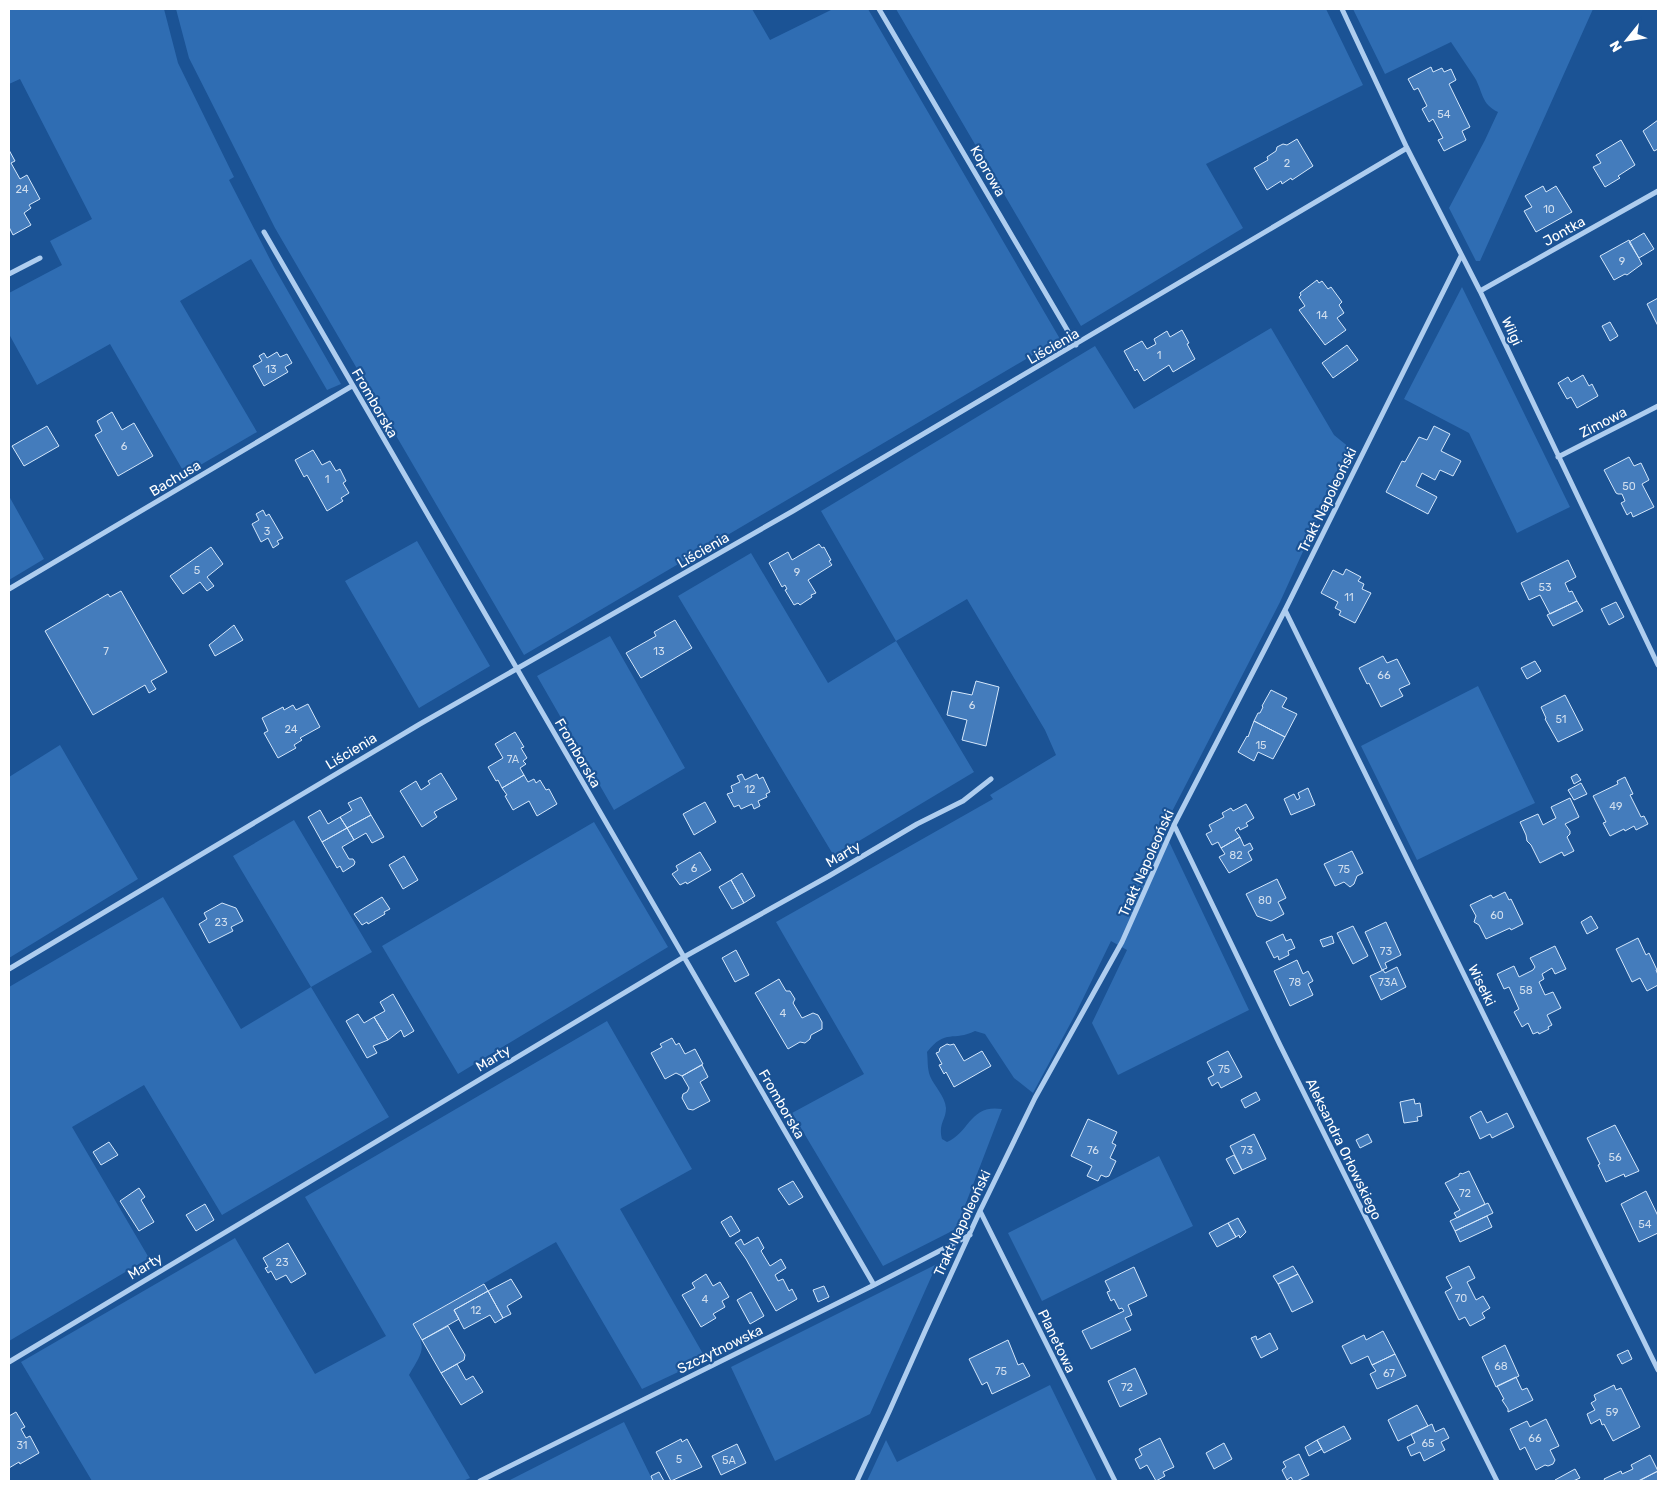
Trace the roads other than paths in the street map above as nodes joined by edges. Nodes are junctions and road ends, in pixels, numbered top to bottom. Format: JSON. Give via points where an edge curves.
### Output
{"nodes":[{"id":1,"x":879,"y":9,"type":"edge"},
{"id":2,"x":1342,"y":9,"type":"edge"},
{"id":3,"x":1407,"y":148,"type":"junction"},
{"id":4,"x":1658,"y":190,"type":"edge"},
{"id":5,"x":264,"y":232,"type":"dead end"},
{"id":6,"x":1461,"y":256,"type":"junction"},
{"id":7,"x":40,"y":258,"type":"dead end"},
{"id":8,"x":9,"y":274,"type":"edge"},
{"id":9,"x":1480,"y":291,"type":"junction"},
{"id":10,"x":1076,"y":345,"type":"junction"},
{"id":11,"x":352,"y":386,"type":"junction"},
{"id":12,"x":1658,"y":406,"type":"edge"},
{"id":13,"x":1558,"y":457,"type":"junction"},
{"id":14,"x":9,"y":589,"type":"edge"},
{"id":15,"x":1285,"y":610,"type":"junction"},
{"id":16,"x":1658,"y":665,"type":"edge"},
{"id":17,"x":516,"y":668,"type":"junction"},
{"id":18,"x":991,"y":779,"type":"dead end"},
{"id":19,"x":1174,"y":825,"type":"junction"},
{"id":20,"x":684,"y":957,"type":"junction"},
{"id":21,"x":9,"y":969,"type":"edge"},
{"id":22,"x":980,"y":1211,"type":"junction"},
{"id":23,"x":970,"y":1235,"type":"junction"},
{"id":24,"x":874,"y":1285,"type":"junction"},
{"id":25,"x":9,"y":1362,"type":"edge"},
{"id":26,"x":1658,"y":1370,"type":"edge"},
{"id":27,"x":480,"y":1481,"type":"edge"},
{"id":28,"x":857,"y":1481,"type":"edge"},
{"id":29,"x":1115,"y":1481,"type":"edge"},
{"id":30,"x":1497,"y":1481,"type":"edge"}],
"edges":[{"from":1,"to":10,"type":"street","name":"Koprowa"},
{"from":2,"to":3,"type":"street","name":"Wilgi"},
{"from":3,"to":6,"type":"street","name":"Wilgi"},
{"from":3,"to":10,"type":"street","name":"Liścienia"},
{"from":4,"to":9,"type":"street","name":"Jontka"},
{"from":5,"to":11,"type":"street","name":"Fromborska"},
{"from":6,"to":9,"type":"street","name":"Wilgi"},
{"from":6,"to":15,"type":"street","name":"Trakt Napoleoński"},
{"from":7,"to":8,"type":"street"},
{"from":9,"to":13,"type":"street","name":"Wilgi"},
{"from":10,"to":17,"type":"street","name":"Liścienia"},
{"from":11,"to":14,"type":"street","name":"Bachusa"},
{"from":11,"to":17,"type":"street","name":"Fromborska"},
{"from":12,"to":13,"type":"street","name":"Zimowa"},
{"from":13,"to":16,"type":"street","name":"Wilgi"},
{"from":15,"to":19,"type":"street","name":"Trakt Napoleoński"},
{"from":15,"to":26,"type":"street","name":"Wisełki"},
{"from":17,"to":20,"type":"street","name":"Fromborska"},
{"from":17,"to":21,"type":"street","name":"Liścienia"},
{"from":18,"to":20,"type":"street","name":"Marty","via":[[963,801]]},
{"from":19,"to":22,"type":"street","name":"Trakt Napoleoński","via":[[1126,933],[1035,1098]]},
{"from":19,"to":30,"type":"street","name":"Aleksandra Orłowskiego","via":[[1280,1046]]},
{"from":20,"to":24,"type":"street","name":"Fromborska"},
{"from":20,"to":25,"type":"street","name":"Marty"},
{"from":22,"to":23,"type":"street","name":"Trakt Napoleoński"},
{"from":22,"to":29,"type":"street","name":"Planetowa"},
{"from":23,"to":24,"type":"street","name":"Szczytnowska"},
{"from":23,"to":28,"type":"street","name":"Trakt Napoleoński"},
{"from":24,"to":27,"type":"street","name":"Szczytnowska"}]}
